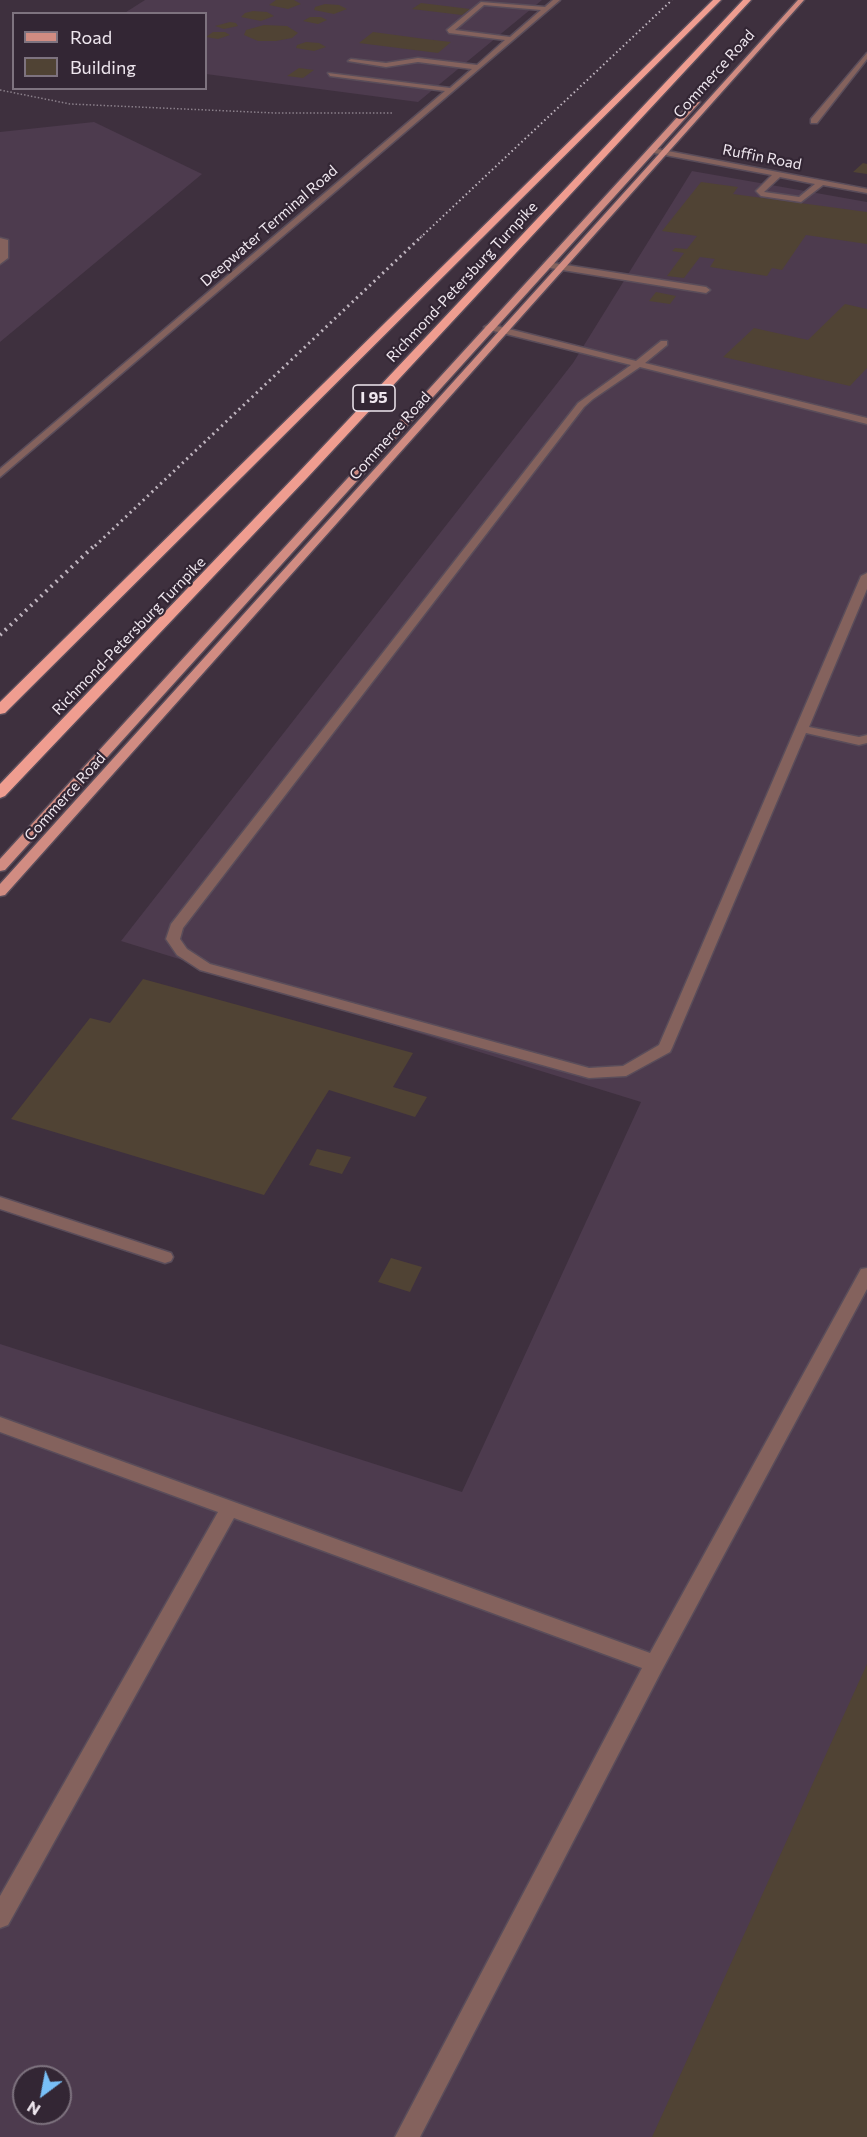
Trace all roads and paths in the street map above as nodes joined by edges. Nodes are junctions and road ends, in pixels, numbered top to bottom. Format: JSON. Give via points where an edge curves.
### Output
{"nodes":[{"id":1,"x":557,"y":0,"type":"edge"},
{"id":2,"x":717,"y":0,"type":"edge"},
{"id":3,"x":747,"y":0,"type":"edge"},
{"id":4,"x":789,"y":0,"type":"edge"},
{"id":5,"x":801,"y":0,"type":"edge"},
{"id":6,"x":546,"y":9,"type":"junction"},
{"id":7,"x":773,"y":18,"type":"dead end"},
{"id":8,"x":510,"y":39,"type":"junction"},
{"id":9,"x":867,"y":55,"type":"edge"},
{"id":10,"x":351,"y":61,"type":"dead end"},
{"id":11,"x":477,"y":67,"type":"junction"},
{"id":12,"x":330,"y":74,"type":"dead end"},
{"id":13,"x":0,"y":90,"type":"edge"},
{"id":14,"x":450,"y":90,"type":"junction"},
{"id":15,"x":700,"y":97,"type":"dead end"},
{"id":16,"x":423,"y":112,"type":"junction"},
{"id":17,"x":814,"y":121,"type":"dead end"},
{"id":18,"x":652,"y":150,"type":"junction"},
{"id":19,"x":664,"y":152,"type":"junction"},
{"id":20,"x":778,"y":174,"type":"junction"},
{"id":21,"x":822,"y":182,"type":"junction"},
{"id":22,"x":867,"y":191,"type":"edge"},
{"id":23,"x":0,"y":240,"type":"edge"},
{"id":24,"x":0,"y":261,"type":"edge"},
{"id":25,"x":546,"y":265,"type":"junction"},
{"id":26,"x":561,"y":268,"type":"junction"},
{"id":27,"x":706,"y":290,"type":"dead end"},
{"id":28,"x":489,"y":327,"type":"junction"},
{"id":29,"x":503,"y":331,"type":"junction"},
{"id":30,"x":664,"y":343,"type":"dead end"},
{"id":31,"x":638,"y":364,"type":"junction"},
{"id":32,"x":867,"y":421,"type":"edge"},
{"id":33,"x":0,"y":474,"type":"edge"},
{"id":34,"x":867,"y":576,"type":"edge"},
{"id":35,"x":0,"y":710,"type":"edge"},
{"id":36,"x":802,"y":729,"type":"junction"},
{"id":37,"x":867,"y":739,"type":"edge"},
{"id":38,"x":0,"y":794,"type":"edge"},
{"id":39,"x":0,"y":867,"type":"edge"},
{"id":40,"x":0,"y":892,"type":"edge"},
{"id":41,"x":0,"y":1203,"type":"edge"},
{"id":42,"x":165,"y":1257,"type":"dead end"},
{"id":43,"x":867,"y":1274,"type":"edge"},
{"id":44,"x":0,"y":1424,"type":"edge"},
{"id":45,"x":230,"y":1508,"type":"junction"},
{"id":46,"x":655,"y":1664,"type":"junction"},
{"id":47,"x":0,"y":1917,"type":"edge"},
{"id":48,"x":407,"y":2137,"type":"edge"}],
"edges":[{"from":1,"to":6,"type":"street","name":"Deepwater Terminal Road"},
{"from":2,"to":35,"type":"highway","name":"Richmond-Petersburg Turnpike","number":"I 95"},
{"from":3,"to":38,"type":"highway","name":"Richmond-Petersburg Turnpike","number":"I 95"},
{"from":4,"to":7,"type":"main road","name":"Commerce Road"},
{"from":5,"to":19,"type":"main road","name":"Commerce Road"},
{"from":6,"to":8,"type":"street","name":"Deepwater Terminal Road"},
{"from":6,"to":8,"type":"street","via":[[483,3],[449,31]]},
{"from":8,"to":11,"type":"street","name":"Deepwater Terminal Road"},
{"from":9,"to":17,"type":"street"},
{"from":10,"to":11,"type":"street","via":[[387,64],[418,60]]},
{"from":11,"to":14,"type":"street","name":"Deepwater Terminal Road"},
{"from":12,"to":14,"type":"street"},
{"from":13,"to":16,"type":"path","via":[[70,104],[333,114]]},
{"from":14,"to":16,"type":"street","name":"Deepwater Terminal Road"},
{"from":15,"to":18,"type":"main road","name":"Commerce Road"},
{"from":16,"to":33,"type":"street","name":"Deepwater Terminal Road"},
{"from":18,"to":19,"type":"street","name":"Ruffin Road"},
{"from":18,"to":25,"type":"main road","name":"Commerce Road"},
{"from":19,"to":20,"type":"street","name":"Ruffin Road"},
{"from":19,"to":26,"type":"main road","name":"Commerce Road"},
{"from":20,"to":21,"type":"street","name":"Ruffin Road"},
{"from":20,"to":21,"type":"street","via":[[761,194],[801,200]]},
{"from":21,"to":22,"type":"street","name":"Ruffin Road"},
{"from":23,"to":24,"type":"street","via":[[4,258]]},
{"from":25,"to":26,"type":"street"},
{"from":25,"to":28,"type":"main road","name":"Commerce Road"},
{"from":26,"to":27,"type":"street"},
{"from":26,"to":29,"type":"main road","name":"Commerce Road"},
{"from":28,"to":29,"type":"street"},
{"from":28,"to":39,"type":"main road","name":"Commerce Road"},
{"from":29,"to":31,"type":"street"},
{"from":29,"to":40,"type":"main road","name":"Commerce Road"},
{"from":30,"to":31,"type":"street"},
{"from":31,"to":32,"type":"street"},
{"from":31,"to":36,"type":"street","via":[[581,405],[176,927],[173,939],[182,952],[205,967],[589,1073],[626,1071],[665,1048]]},
{"from":34,"to":36,"type":"street"},
{"from":36,"to":37,"type":"street","via":[[859,741]]},
{"from":41,"to":42,"type":"street"},
{"from":43,"to":46,"type":"street"},
{"from":44,"to":45,"type":"street"},
{"from":45,"to":46,"type":"street"},
{"from":45,"to":47,"type":"street"},
{"from":46,"to":48,"type":"street"}]}
